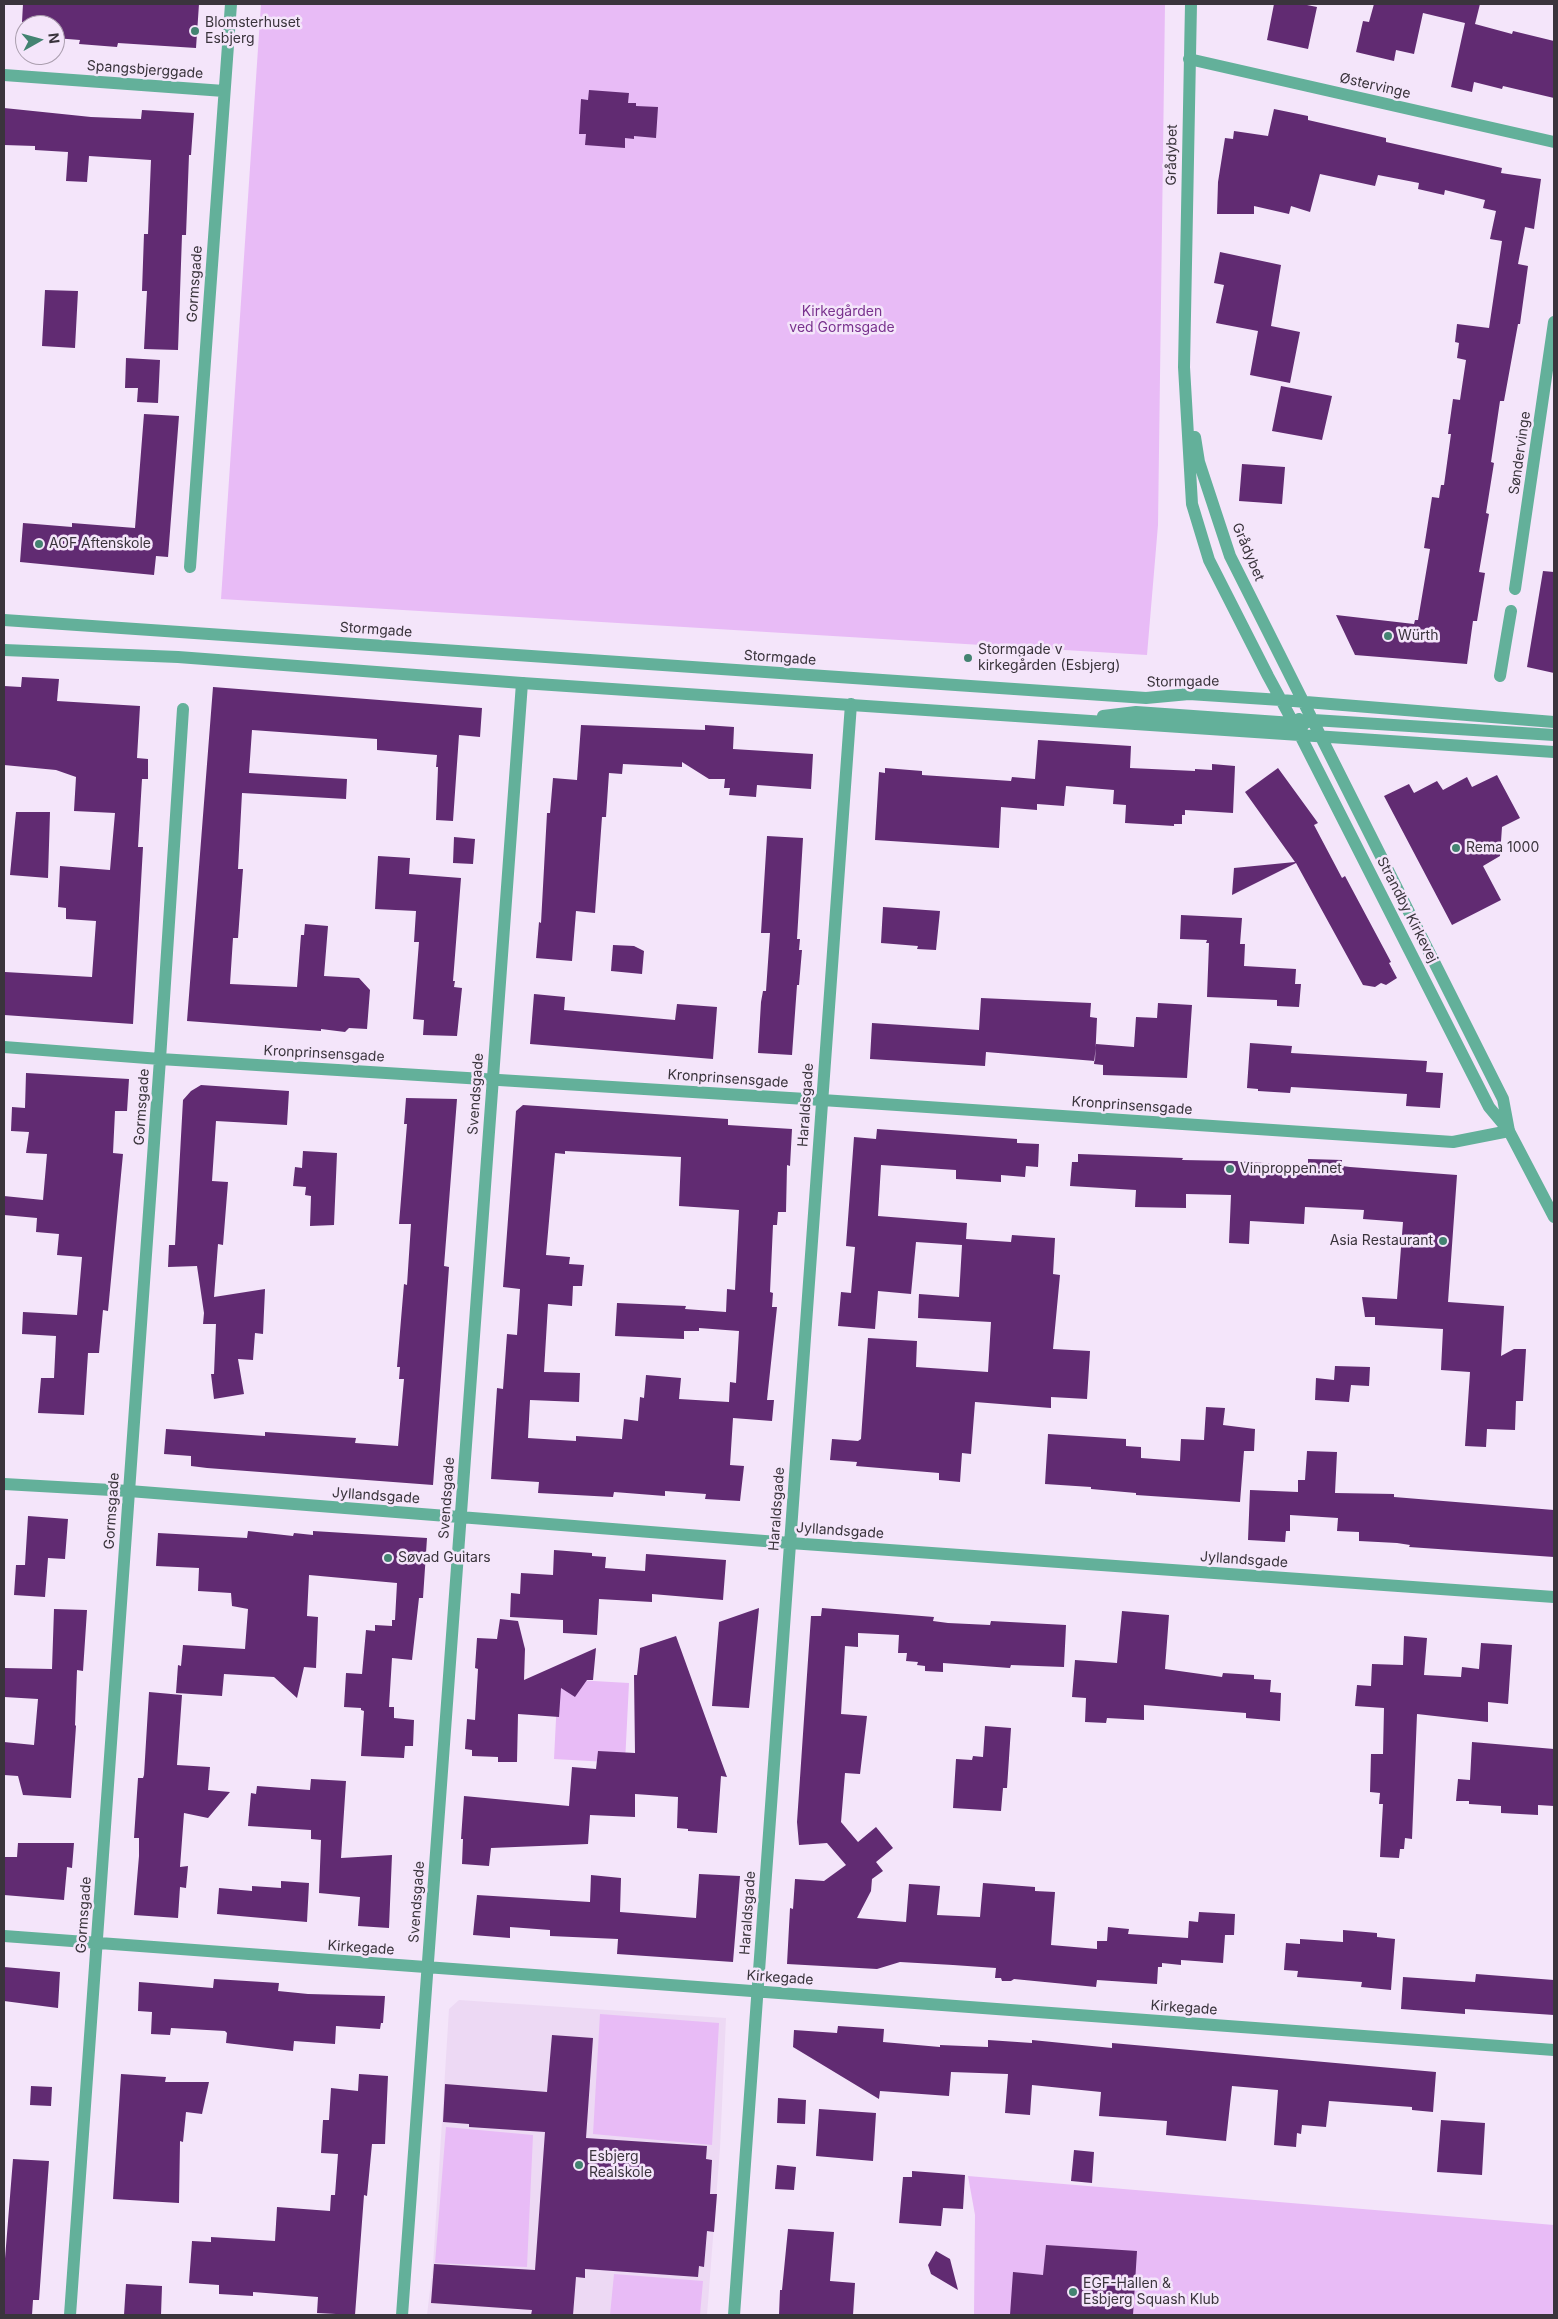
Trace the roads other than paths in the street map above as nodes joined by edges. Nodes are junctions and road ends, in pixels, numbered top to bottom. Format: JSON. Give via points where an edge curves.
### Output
{"nodes":[{"id":1,"x":231,"y":4,"type":"edge"},
{"id":2,"x":1190,"y":4,"type":"edge"},
{"id":3,"x":1189,"y":59,"type":"junction"},
{"id":4,"x":4,"y":75,"type":"edge"},
{"id":5,"x":224,"y":91,"type":"junction"},
{"id":6,"x":1554,"y":142,"type":"edge"},
{"id":7,"x":1554,"y":322,"type":"edge"},
{"id":8,"x":1184,"y":367,"type":"junction"},
{"id":9,"x":190,"y":567,"type":"dead end"},
{"id":10,"x":1515,"y":589,"type":"dead end"},
{"id":11,"x":1510,"y":611,"type":"dead end"},
{"id":12,"x":4,"y":620,"type":"edge"},
{"id":13,"x":4,"y":650,"type":"edge"},
{"id":14,"x":1500,"y":676,"type":"dead end"},
{"id":15,"x":522,"y":683,"type":"junction"},
{"id":16,"x":1281,"y":700,"type":"junction"},
{"id":17,"x":1302,"y":701,"type":"junction"},
{"id":18,"x":851,"y":704,"type":"junction"},
{"id":19,"x":183,"y":709,"type":"dead end"},
{"id":20,"x":1068,"y":719,"type":"junction"},
{"id":21,"x":1312,"y":720,"type":"junction"},
{"id":22,"x":1293,"y":722,"type":"junction"},
{"id":23,"x":1554,"y":722,"type":"edge"},
{"id":24,"x":1300,"y":735,"type":"junction"},
{"id":25,"x":1554,"y":735,"type":"edge"},
{"id":26,"x":1321,"y":736,"type":"junction"},
{"id":27,"x":1554,"y":752,"type":"edge"},
{"id":28,"x":4,"y":1047,"type":"edge"},
{"id":29,"x":160,"y":1059,"type":"junction"},
{"id":30,"x":493,"y":1079,"type":"junction"},
{"id":31,"x":822,"y":1100,"type":"junction"},
{"id":32,"x":1509,"y":1131,"type":"junction"},
{"id":33,"x":1554,"y":1217,"type":"edge"},
{"id":34,"x":4,"y":1484,"type":"edge"},
{"id":35,"x":129,"y":1492,"type":"junction"},
{"id":36,"x":460,"y":1518,"type":"junction"},
{"id":37,"x":790,"y":1543,"type":"junction"},
{"id":38,"x":1554,"y":1597,"type":"edge"},
{"id":39,"x":4,"y":1936,"type":"edge"},
{"id":40,"x":97,"y":1944,"type":"junction"},
{"id":41,"x":427,"y":1968,"type":"junction"},
{"id":42,"x":757,"y":1991,"type":"junction"},
{"id":43,"x":1554,"y":2050,"type":"edge"},
{"id":44,"x":70,"y":2315,"type":"edge"},
{"id":45,"x":402,"y":2315,"type":"edge"},
{"id":46,"x":734,"y":2315,"type":"edge"}],
"edges":[{"from":1,"to":5,"type":"street","name":"Gormsgade"},
{"from":2,"to":3,"type":"street","name":"Grådybet"},
{"from":3,"to":6,"type":"street","name":"Østervinge"},
{"from":3,"to":8,"type":"street","name":"Grådybet"},
{"from":4,"to":5,"type":"street","name":"Spangsbjerggade"},
{"from":5,"to":9,"type":"street","name":"Gormsgade"},
{"from":7,"to":10,"type":"street","name":"Søndervinge"},
{"from":8,"to":16,"type":"street","name":"Grådybet","via":[[1192,504],[1209,560]]},
{"from":8,"to":17,"type":"street","name":"Grådybet","via":[[1199,462],[1230,556]]},
{"from":11,"to":14,"type":"street"},
{"from":12,"to":16,"type":"street","name":"Stormgade","via":[[1146,698],[1189,694]]},
{"from":13,"to":15,"type":"street","via":[[178,656]]},
{"from":15,"to":18,"type":"street"},
{"from":15,"to":30,"type":"street","name":"Svendsgade"},
{"from":16,"to":17,"type":"street","name":"Stormgade"},
{"from":16,"to":22,"type":"street","name":"Strandby Kirkevej"},
{"from":17,"to":21,"type":"street","name":"Grådybet"},
{"from":17,"to":22,"type":"street","via":[[1302,716]]},
{"from":17,"to":23,"type":"street","name":"Stormgade"},
{"from":18,"to":20,"type":"street"},
{"from":18,"to":31,"type":"street","name":"Haraldsgade"},
{"from":19,"to":29,"type":"street","name":"Gormsgade"},
{"from":20,"to":22,"type":"street","via":[[1136,712]]},
{"from":20,"to":24,"type":"street"},
{"from":21,"to":24,"type":"street","via":[[1304,724]]},
{"from":21,"to":25,"type":"street"},
{"from":21,"to":26,"type":"street","name":"Grådybet"},
{"from":22,"to":24,"type":"street","name":"Strandby Kirkevej"},
{"from":24,"to":26,"type":"street"},
{"from":24,"to":32,"type":"street","name":"Strandby Kirkevej","via":[[1488,1107]]},
{"from":26,"to":27,"type":"street"},
{"from":26,"to":32,"type":"street","name":"Strandby Kirkevej","via":[[1504,1098]]},
{"from":28,"to":29,"type":"street","name":"Kronprinsensgade"},
{"from":29,"to":30,"type":"street","name":"Kronprinsensgade"},
{"from":29,"to":35,"type":"street","name":"Gormsgade"},
{"from":30,"to":31,"type":"street","name":"Kronprinsensgade"},
{"from":30,"to":36,"type":"street","name":"Svendsgade"},
{"from":31,"to":32,"type":"street","name":"Kronprinsensgade","via":[[1453,1142]]},
{"from":31,"to":37,"type":"street","name":"Haraldsgade"},
{"from":32,"to":33,"type":"street","name":"Strandby Kirkevej"},
{"from":34,"to":35,"type":"street","name":"Jyllandsgade"},
{"from":35,"to":36,"type":"street","name":"Jyllandsgade"},
{"from":35,"to":40,"type":"street","name":"Gormsgade"},
{"from":36,"to":37,"type":"street","name":"Jyllandsgade"},
{"from":36,"to":41,"type":"street","name":"Svendsgade"},
{"from":37,"to":38,"type":"street","name":"Jyllandsgade"},
{"from":37,"to":42,"type":"street","name":"Haraldsgade"},
{"from":39,"to":40,"type":"street","name":"Kirkegade"},
{"from":40,"to":41,"type":"street","name":"Kirkegade"},
{"from":40,"to":44,"type":"street","name":"Gormsgade"},
{"from":41,"to":42,"type":"street","name":"Kirkegade"},
{"from":41,"to":45,"type":"street","name":"Svendsgade"},
{"from":42,"to":43,"type":"street","name":"Kirkegade"},
{"from":42,"to":46,"type":"street","name":"Haraldsgade"}]}
